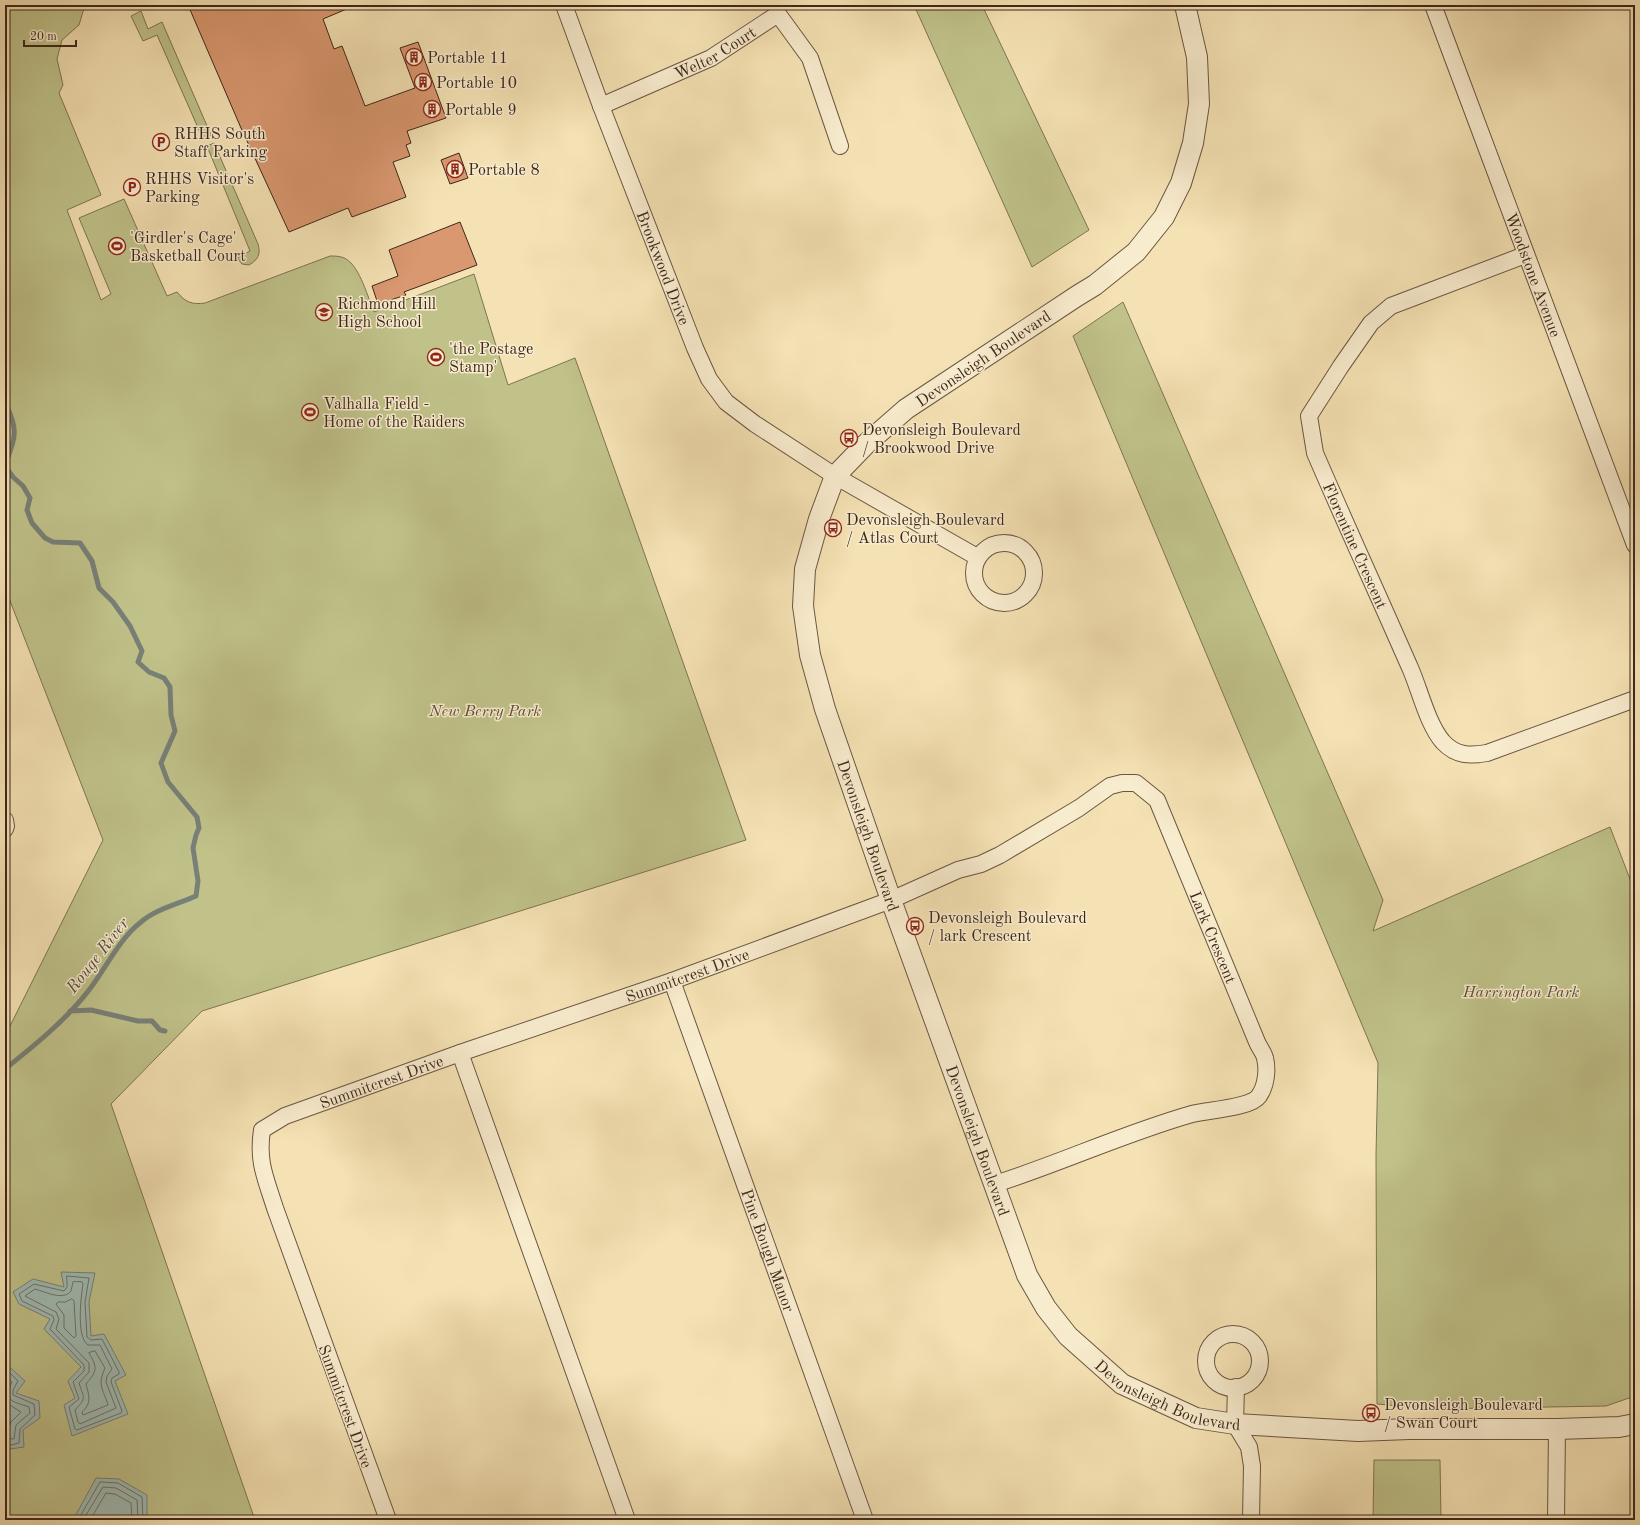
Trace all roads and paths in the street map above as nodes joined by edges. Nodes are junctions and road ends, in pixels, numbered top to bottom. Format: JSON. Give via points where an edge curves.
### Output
{"nodes":[{"id":1,"x":564,"y":5,"type":"edge"},
{"id":2,"x":1185,"y":5,"type":"edge"},
{"id":3,"x":1432,"y":5,"type":"edge"},
{"id":4,"x":601,"y":106,"type":"junction"},
{"id":5,"x":840,"y":146,"type":"dead end"},
{"id":6,"x":1525,"y":255,"type":"junction"},
{"id":7,"x":836,"y":476,"type":"junction"},
{"id":8,"x":1635,"y":545,"type":"edge"},
{"id":9,"x":977,"y":557,"type":"dead end"},
{"id":10,"x":1635,"y":699,"type":"edge"},
{"id":11,"x":5,"y":820,"type":"edge"},
{"id":12,"x":5,"y":829,"type":"edge"},
{"id":13,"x":891,"y":900,"type":"junction"},
{"id":14,"x":672,"y":981,"type":"junction"},
{"id":15,"x":460,"y":1053,"type":"junction"},
{"id":16,"x":995,"y":1184,"type":"junction"},
{"id":17,"x":1236,"y":1387,"type":"dead end"},
{"id":18,"x":1235,"y":1424,"type":"junction"},
{"id":19,"x":1635,"y":1424,"type":"edge"},
{"id":20,"x":1557,"y":1429,"type":"junction"},
{"id":21,"x":388,"y":1520,"type":"edge"},
{"id":22,"x":627,"y":1520,"type":"edge"},
{"id":23,"x":865,"y":1520,"type":"edge"},
{"id":24,"x":1251,"y":1520,"type":"edge"},
{"id":25,"x":1556,"y":1520,"type":"edge"}],
"edges":[{"from":1,"to":4,"type":"street","name":"Brookwood Drive"},
{"from":2,"to":7,"type":"street","name":"Devonsleigh Boulevard","via":[[1197,57],[1199,104],[1193,144],[1181,183],[1164,217],[1136,252],[1096,285],[906,409],[866,444]]},
{"from":3,"to":6,"type":"street","name":"Woodstone Avenue"},
{"from":4,"to":5,"type":"street","name":"Welter Court","via":[[711,58],[778,14],[810,58]]},
{"from":4,"to":7,"type":"street","name":"Brookwood Drive","via":[[709,379],[726,402],[755,424]]},
{"from":6,"to":8,"type":"street","name":"Woodstone Avenue"},
{"from":6,"to":10,"type":"street","name":"Florentine Crescent","via":[[1391,306],[1371,323],[1309,416],[1315,453],[1431,720],[1442,741],[1453,751],[1472,756],[1487,753]]},
{"from":7,"to":9,"type":"street","name":"Brookwood Drive"},
{"from":7,"to":13,"type":"street","name":"Devonsleigh Boulevard","via":[[818,519],[805,569],[803,606],[810,655],[825,710]]},
{"from":11,"to":12,"type":"street"},
{"from":13,"to":14,"type":"street","name":"Summitcrest Drive"},
{"from":13,"to":16,"type":"street","name":"Devonsleigh Boulevard"},
{"from":13,"to":16,"type":"street","name":"Lark Crescent","via":[[958,870],[982,864],[1000,855],[1079,808],[1110,786],[1136,783],[1157,800],[1256,1042],[1265,1058],[1266,1081],[1258,1097],[1251,1103],[1199,1112],[1162,1123]]},
{"from":14,"to":15,"type":"street","name":"Summitcrest Drive"},
{"from":14,"to":23,"type":"street","name":"Pine Bough Manor"},
{"from":15,"to":21,"type":"street","name":"Summitcrest Drive","via":[[285,1116],[262,1130],[260,1162]]},
{"from":15,"to":22,"type":"street"},
{"from":16,"to":18,"type":"street","name":"Devonsleigh Boulevard","via":[[1027,1274],[1046,1308],[1068,1336],[1122,1384],[1196,1418]]},
{"from":17,"to":18,"type":"street"},
{"from":18,"to":20,"type":"street","name":"Devonsleigh Boulevard","via":[[1358,1431]]},
{"from":18,"to":24,"type":"street","via":[[1249,1447]]},
{"from":19,"to":20,"type":"street","name":"Devonsleigh Boulevard"},
{"from":20,"to":25,"type":"street"}]}
